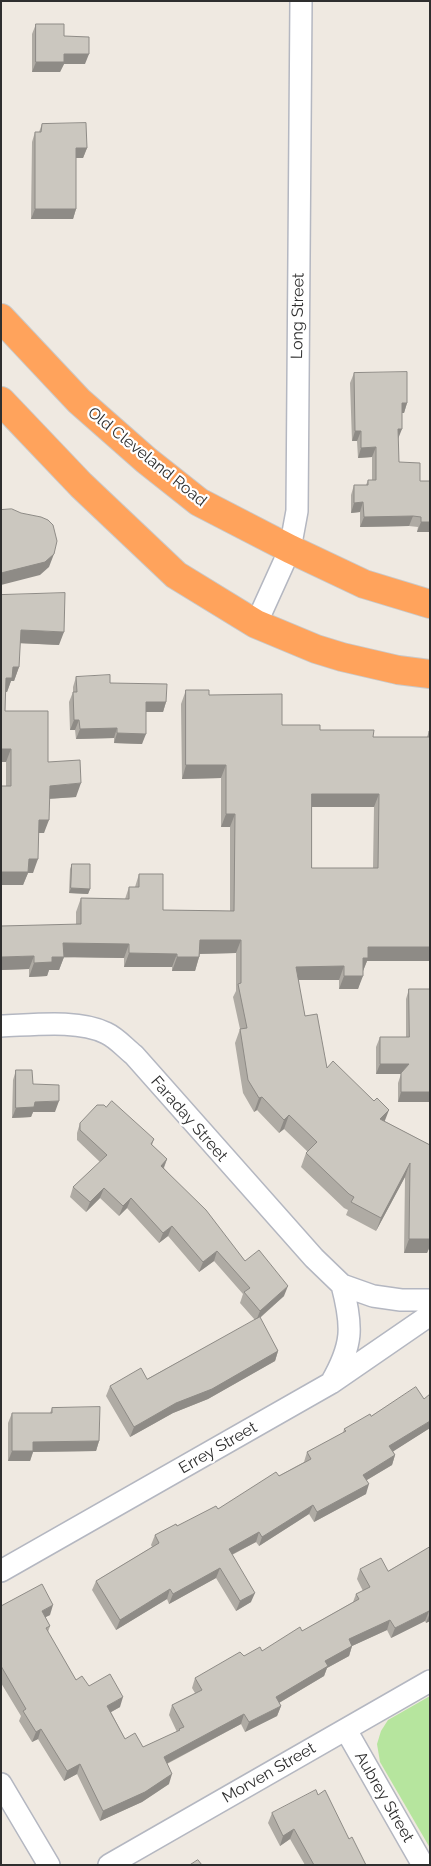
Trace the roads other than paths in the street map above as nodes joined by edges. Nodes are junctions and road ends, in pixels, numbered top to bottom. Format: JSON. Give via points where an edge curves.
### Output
{"nodes":[{"id":1,"x":301,"y":1,"type":"edge"},
{"id":2,"x":1,"y":318,"type":"edge"},
{"id":3,"x":1,"y":402,"type":"edge"},
{"id":4,"x":290,"y":549,"type":"junction"},
{"id":5,"x":430,"y":604,"type":"edge"},
{"id":6,"x":256,"y":624,"type":"junction"},
{"id":7,"x":430,"y":674,"type":"edge"},
{"id":8,"x":1,"y":1026,"type":"edge"},
{"id":9,"x":342,"y":1285,"type":"junction"},
{"id":10,"x":430,"y":1300,"type":"edge"},
{"id":11,"x":430,"y":1315,"type":"edge"},
{"id":12,"x":331,"y":1383,"type":"junction"},
{"id":13,"x":1,"y":1571,"type":"edge"},
{"id":14,"x":430,"y":1682,"type":"edge"},
{"id":15,"x":346,"y":1730,"type":"junction"},
{"id":16,"x":1,"y":1784,"type":"edge"},
{"id":17,"x":49,"y":1865,"type":"edge"},
{"id":18,"x":108,"y":1865,"type":"edge"},
{"id":19,"x":423,"y":1865,"type":"edge"}],
"edges":[{"from":1,"to":4,"type":"street","name":"Long Street","via":[[297,511]]},
{"from":2,"to":4,"type":"highway","name":"Old Cleveland Road","via":[[79,401],[146,460],[199,502]]},
{"from":3,"to":6,"type":"highway","via":[[176,576]]},
{"from":4,"to":5,"type":"highway","name":"Old Cleveland Road","via":[[364,584]]},
{"from":4,"to":6,"type":"street","name":"Long Street"},
{"from":6,"to":7,"type":"highway","via":[[342,658]]},
{"from":8,"to":9,"type":"street","name":"Faraday Street","via":[[67,1025],[107,1033],[134,1055],[314,1258]]},
{"from":9,"to":10,"type":"street","name":"Faraday Street","via":[[373,1296]]},
{"from":9,"to":12,"type":"street","via":[[350,1328],[348,1348]]},
{"from":11,"to":12,"type":"street","name":"Errey Street"},
{"from":12,"to":13,"type":"street","name":"Errey Street"},
{"from":14,"to":15,"type":"street","name":"Morven Street"},
{"from":15,"to":18,"type":"street","name":"Morven Street"},
{"from":15,"to":19,"type":"street","name":"Aubrey Street"},
{"from":16,"to":17,"type":"street"}]}
